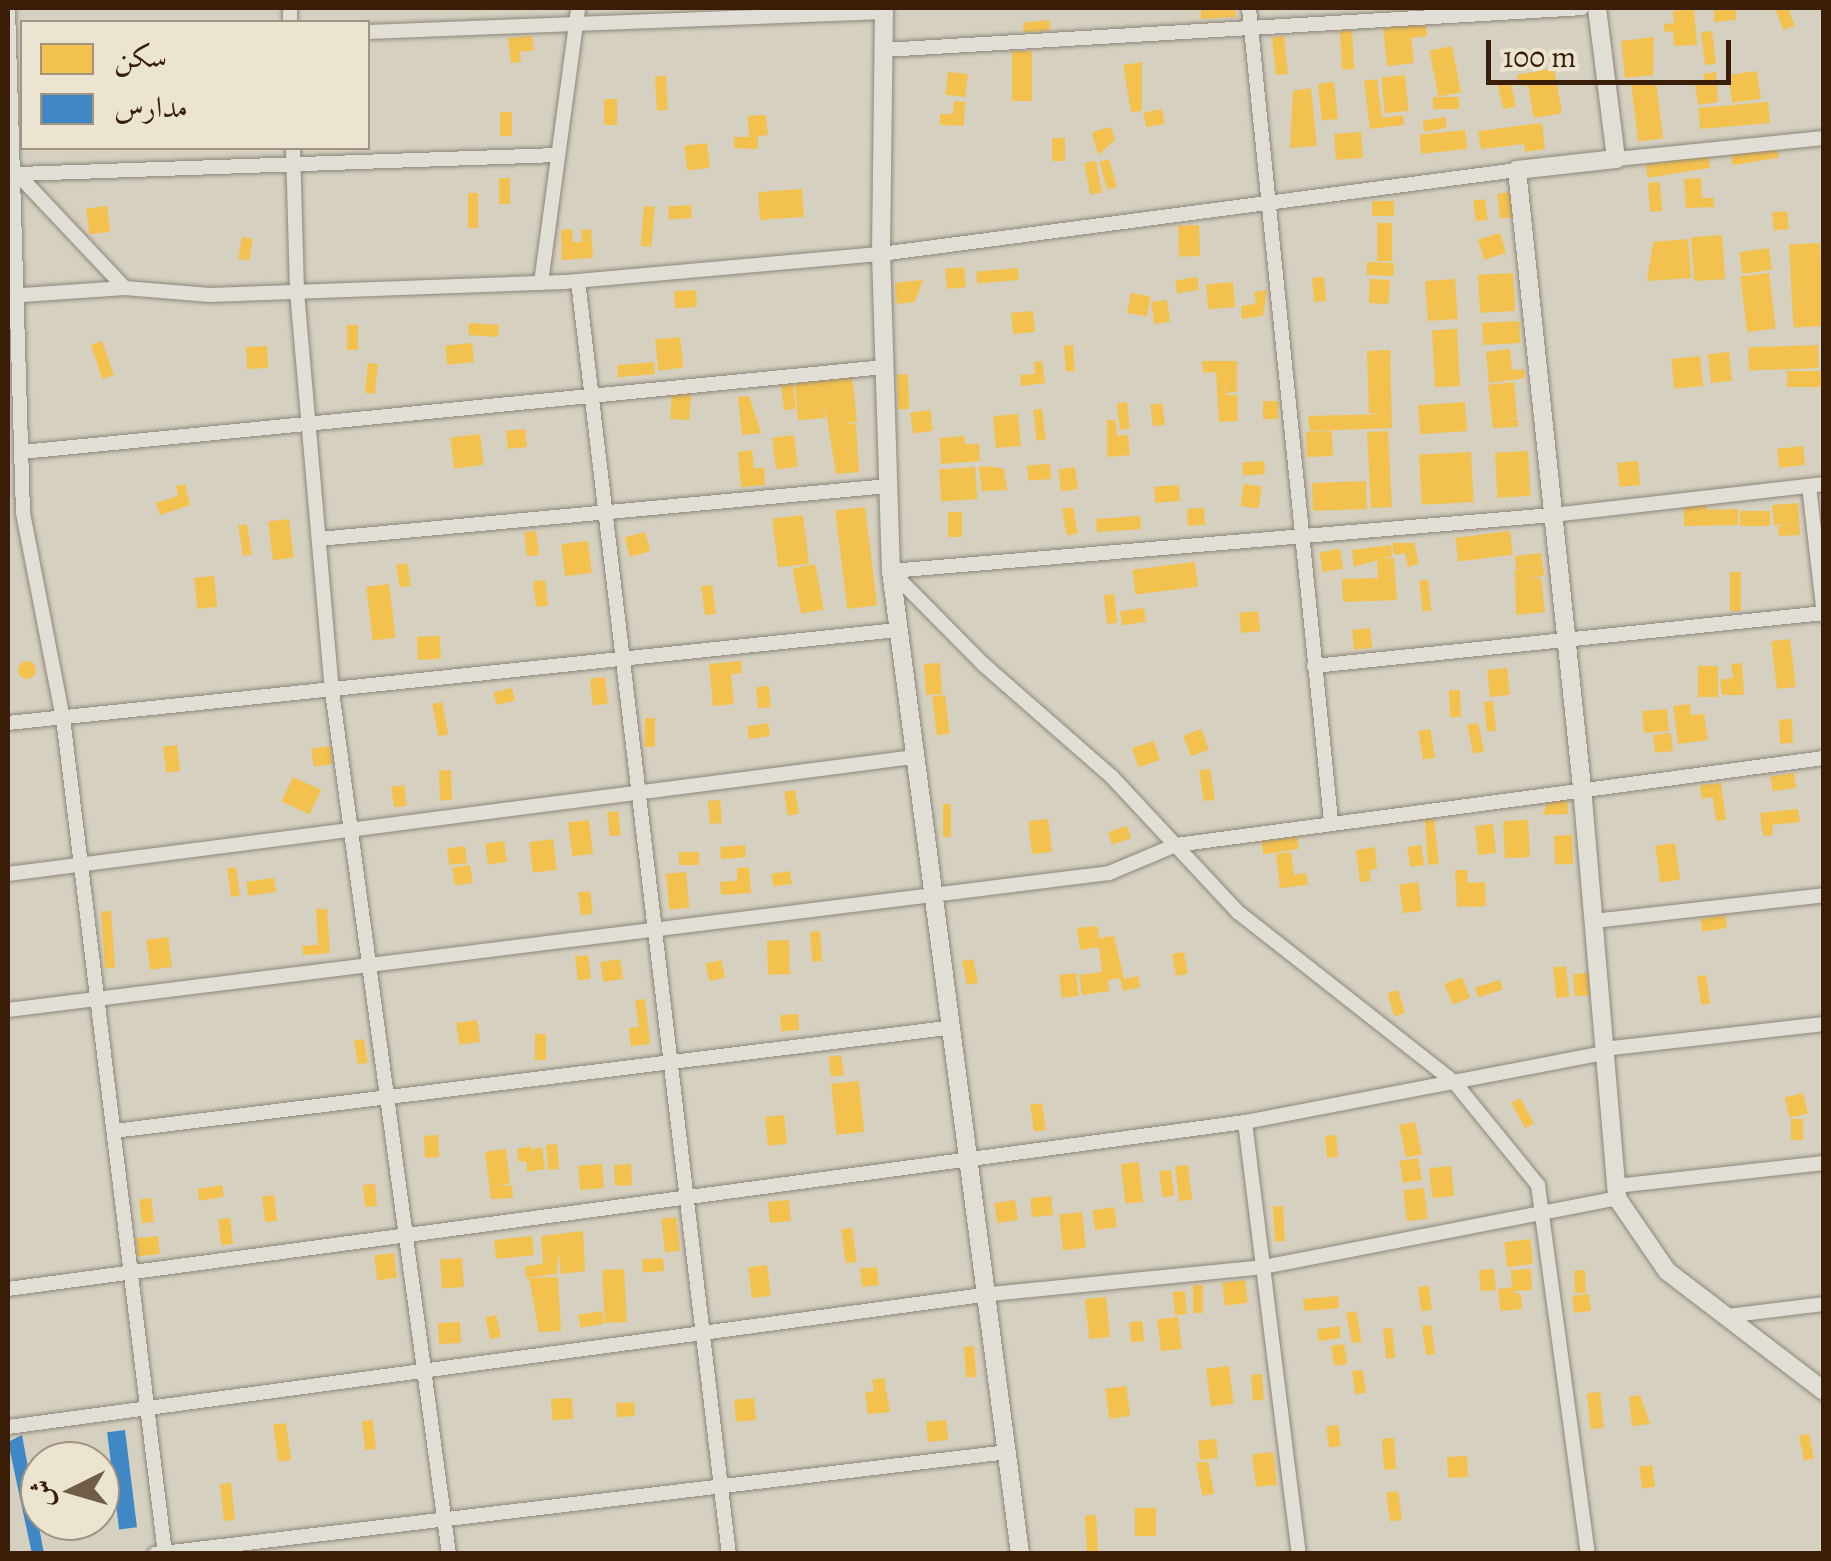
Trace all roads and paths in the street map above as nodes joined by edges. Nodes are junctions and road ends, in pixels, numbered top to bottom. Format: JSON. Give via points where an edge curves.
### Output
{"nodes":[{"id":1,"x":8,"y":8,"type":"edge"},
{"id":2,"x":578,"y":8,"type":"edge"},
{"id":3,"x":1249,"y":8,"type":"edge"},
{"id":4,"x":1582,"y":8,"type":"edge"},
{"id":5,"x":1597,"y":8,"type":"edge"},
{"id":6,"x":884,"y":10,"type":"edge"},
{"id":7,"x":576,"y":24,"type":"junction"},
{"id":8,"x":1251,"y":26,"type":"junction"},
{"id":9,"x":370,"y":32,"type":"edge"},
{"id":10,"x":13,"y":45,"type":"edge"},
{"id":11,"x":884,"y":50,"type":"junction"},
{"id":12,"x":1824,"y":138,"type":"edge"},
{"id":13,"x":293,"y":150,"type":"edge"},
{"id":14,"x":558,"y":156,"type":"junction"},
{"id":15,"x":1616,"y":159,"type":"junction"},
{"id":16,"x":294,"y":164,"type":"junction"},
{"id":17,"x":13,"y":169,"type":"edge"},
{"id":18,"x":1517,"y":170,"type":"junction"},
{"id":19,"x":1270,"y":203,"type":"junction"},
{"id":20,"x":881,"y":254,"type":"junction"},
{"id":21,"x":578,"y":281,"type":"junction"},
{"id":22,"x":541,"y":283,"type":"junction"},
{"id":23,"x":125,"y":288,"type":"junction"},
{"id":24,"x":297,"y":292,"type":"junction"},
{"id":25,"x":13,"y":296,"type":"edge"},
{"id":26,"x":884,"y":367,"type":"junction"},
{"id":27,"x":592,"y":396,"type":"junction"},
{"id":28,"x":309,"y":423,"type":"junction"},
{"id":29,"x":22,"y":452,"type":"junction"},
{"id":30,"x":15,"y":471,"type":"edge"},
{"id":31,"x":1816,"y":485,"type":"edge"},
{"id":32,"x":888,"y":486,"type":"junction"},
{"id":33,"x":606,"y":512,"type":"junction"},
{"id":34,"x":1554,"y":515,"type":"junction"},
{"id":35,"x":1300,"y":536,"type":"junction"},
{"id":36,"x":319,"y":539,"type":"junction"},
{"id":37,"x":891,"y":571,"type":"junction"},
{"id":38,"x":1823,"y":613,"type":"edge"},
{"id":39,"x":897,"y":630,"type":"junction"},
{"id":40,"x":1567,"y":640,"type":"junction"},
{"id":41,"x":624,"y":660,"type":"junction"},
{"id":42,"x":1314,"y":666,"type":"junction"},
{"id":43,"x":332,"y":690,"type":"junction"},
{"id":44,"x":63,"y":718,"type":"junction"},
{"id":45,"x":8,"y":723,"type":"edge"},
{"id":46,"x":914,"y":757,"type":"junction"},
{"id":47,"x":1824,"y":758,"type":"edge"},
{"id":48,"x":1582,"y":787,"type":"junction"},
{"id":49,"x":639,"y":793,"type":"junction"},
{"id":50,"x":1331,"y":821,"type":"junction"},
{"id":51,"x":351,"y":830,"type":"junction"},
{"id":52,"x":1176,"y":845,"type":"junction"},
{"id":53,"x":81,"y":865,"type":"junction"},
{"id":54,"x":8,"y":874,"type":"edge"},
{"id":55,"x":932,"y":894,"type":"junction"},
{"id":56,"x":1824,"y":895,"type":"edge"},
{"id":57,"x":1594,"y":921,"type":"junction"},
{"id":58,"x":655,"y":929,"type":"junction"},
{"id":59,"x":369,"y":965,"type":"junction"},
{"id":60,"x":98,"y":999,"type":"junction"},
{"id":61,"x":8,"y":1010,"type":"edge"},
{"id":62,"x":1824,"y":1024,"type":"edge"},
{"id":63,"x":947,"y":1028,"type":"junction"},
{"id":64,"x":1604,"y":1051,"type":"junction"},
{"id":65,"x":671,"y":1066,"type":"junction"},
{"id":66,"x":1455,"y":1083,"type":"junction"},
{"id":67,"x":387,"y":1100,"type":"junction"},
{"id":68,"x":1244,"y":1122,"type":"junction"},
{"id":69,"x":114,"y":1130,"type":"junction"},
{"id":70,"x":970,"y":1159,"type":"junction"},
{"id":71,"x":1824,"y":1163,"type":"edge"},
{"id":72,"x":1616,"y":1192,"type":"junction"},
{"id":73,"x":686,"y":1198,"type":"junction"},
{"id":74,"x":1542,"y":1217,"type":"junction"},
{"id":75,"x":406,"y":1235,"type":"junction"},
{"id":76,"x":1263,"y":1267,"type":"junction"},
{"id":77,"x":131,"y":1272,"type":"junction"},
{"id":78,"x":8,"y":1289,"type":"edge"},
{"id":79,"x":990,"y":1294,"type":"junction"},
{"id":80,"x":1824,"y":1304,"type":"edge"},
{"id":81,"x":1726,"y":1316,"type":"junction"},
{"id":82,"x":702,"y":1334,"type":"junction"},
{"id":83,"x":424,"y":1370,"type":"junction"},
{"id":84,"x":1824,"y":1390,"type":"edge"},
{"id":85,"x":147,"y":1408,"type":"junction"},
{"id":86,"x":8,"y":1427,"type":"edge"},
{"id":87,"x":1008,"y":1452,"type":"junction"},
{"id":88,"x":720,"y":1486,"type":"junction"},
{"id":89,"x":444,"y":1518,"type":"junction"},
{"id":90,"x":162,"y":1553,"type":"edge"},
{"id":91,"x":449,"y":1554,"type":"edge"},
{"id":92,"x":729,"y":1554,"type":"edge"},
{"id":93,"x":1020,"y":1554,"type":"edge"},
{"id":94,"x":1299,"y":1554,"type":"edge"},
{"id":95,"x":1588,"y":1554,"type":"edge"}],
"edges":[{"from":1,"to":10,"type":"street"},
{"from":2,"to":7,"type":"street"},
{"from":3,"to":8,"type":"street"},
{"from":4,"to":8,"type":"street"},
{"from":5,"to":15,"type":"street"},
{"from":6,"to":7,"type":"street"},
{"from":6,"to":11,"type":"street"},
{"from":7,"to":9,"type":"street"},
{"from":7,"to":14,"type":"street"},
{"from":8,"to":11,"type":"street"},
{"from":8,"to":19,"type":"street"},
{"from":10,"to":17,"type":"street"},
{"from":11,"to":20,"type":"street"},
{"from":12,"to":15,"type":"street"},
{"from":13,"to":16,"type":"street"},
{"from":14,"to":16,"type":"street"},
{"from":14,"to":22,"type":"street"},
{"from":15,"to":18,"type":"street"},
{"from":16,"to":17,"type":"street"},
{"from":16,"to":24,"type":"street"},
{"from":17,"to":23,"type":"street"},
{"from":17,"to":25,"type":"street"},
{"from":18,"to":19,"type":"street"},
{"from":18,"to":34,"type":"street"},
{"from":19,"to":20,"type":"street"},
{"from":19,"to":35,"type":"street"},
{"from":20,"to":21,"type":"street"},
{"from":20,"to":26,"type":"street"},
{"from":21,"to":22,"type":"street"},
{"from":21,"to":27,"type":"street"},
{"from":22,"to":24,"type":"street"},
{"from":23,"to":24,"type":"street","via":[[210,295]]},
{"from":23,"to":25,"type":"street"},
{"from":24,"to":28,"type":"street"},
{"from":25,"to":29,"type":"street"},
{"from":26,"to":27,"type":"street"},
{"from":26,"to":32,"type":"street"},
{"from":27,"to":28,"type":"street"},
{"from":27,"to":33,"type":"street"},
{"from":28,"to":29,"type":"street"},
{"from":28,"to":36,"type":"street"},
{"from":29,"to":30,"type":"street"},
{"from":30,"to":44,"type":"street"},
{"from":31,"to":34,"type":"street"},
{"from":31,"to":38,"type":"street"},
{"from":32,"to":33,"type":"street"},
{"from":32,"to":37,"type":"street"},
{"from":33,"to":36,"type":"street"},
{"from":33,"to":41,"type":"street"},
{"from":34,"to":35,"type":"street"},
{"from":34,"to":40,"type":"street"},
{"from":35,"to":37,"type":"street"},
{"from":35,"to":42,"type":"street"},
{"from":36,"to":43,"type":"street"},
{"from":37,"to":39,"type":"street"},
{"from":37,"to":52,"type":"street"},
{"from":38,"to":40,"type":"street"},
{"from":39,"to":41,"type":"street"},
{"from":39,"to":46,"type":"street"},
{"from":40,"to":42,"type":"street"},
{"from":40,"to":48,"type":"street"},
{"from":41,"to":43,"type":"street"},
{"from":41,"to":49,"type":"street"},
{"from":42,"to":50,"type":"street"},
{"from":43,"to":44,"type":"street"},
{"from":43,"to":51,"type":"street"},
{"from":44,"to":45,"type":"street"},
{"from":44,"to":53,"type":"street"},
{"from":46,"to":49,"type":"street"},
{"from":46,"to":55,"type":"street"},
{"from":47,"to":48,"type":"street"},
{"from":48,"to":50,"type":"street"},
{"from":48,"to":57,"type":"street"},
{"from":49,"to":51,"type":"street"},
{"from":49,"to":58,"type":"street"},
{"from":50,"to":52,"type":"street"},
{"from":51,"to":53,"type":"street"},
{"from":51,"to":59,"type":"street"},
{"from":52,"to":55,"type":"street","via":[[1109,873]]},
{"from":52,"to":66,"type":"street","via":[[1238,912]]},
{"from":53,"to":54,"type":"street"},
{"from":53,"to":60,"type":"street"},
{"from":55,"to":58,"type":"street"},
{"from":55,"to":63,"type":"street"},
{"from":56,"to":57,"type":"street"},
{"from":57,"to":64,"type":"street"},
{"from":58,"to":59,"type":"street"},
{"from":58,"to":65,"type":"street"},
{"from":59,"to":60,"type":"street"},
{"from":59,"to":67,"type":"street"},
{"from":60,"to":61,"type":"street"},
{"from":60,"to":69,"type":"street"},
{"from":62,"to":64,"type":"street"},
{"from":63,"to":65,"type":"street"},
{"from":63,"to":70,"type":"street"},
{"from":64,"to":66,"type":"street"},
{"from":64,"to":72,"type":"street"},
{"from":65,"to":67,"type":"street"},
{"from":65,"to":73,"type":"street"},
{"from":66,"to":68,"type":"street"},
{"from":66,"to":74,"type":"street","via":[[1538,1184]]},
{"from":67,"to":69,"type":"street"},
{"from":67,"to":75,"type":"street"},
{"from":68,"to":70,"type":"street"},
{"from":68,"to":76,"type":"street"},
{"from":69,"to":77,"type":"street"},
{"from":70,"to":73,"type":"street"},
{"from":70,"to":79,"type":"street"},
{"from":71,"to":72,"type":"street"},
{"from":72,"to":74,"type":"street"},
{"from":72,"to":81,"type":"street","via":[[1667,1271]]},
{"from":73,"to":75,"type":"street"},
{"from":73,"to":82,"type":"street"},
{"from":74,"to":76,"type":"street"},
{"from":74,"to":95,"type":"street"},
{"from":75,"to":77,"type":"street"},
{"from":75,"to":83,"type":"street"},
{"from":76,"to":79,"type":"street"},
{"from":76,"to":94,"type":"street"},
{"from":77,"to":78,"type":"street"},
{"from":77,"to":85,"type":"street"},
{"from":79,"to":82,"type":"street"},
{"from":79,"to":87,"type":"street"},
{"from":80,"to":81,"type":"street"},
{"from":81,"to":84,"type":"street"},
{"from":82,"to":83,"type":"street"},
{"from":82,"to":88,"type":"street"},
{"from":83,"to":85,"type":"street"},
{"from":83,"to":89,"type":"street"},
{"from":85,"to":86,"type":"street"},
{"from":85,"to":90,"type":"street"},
{"from":87,"to":88,"type":"street"},
{"from":87,"to":93,"type":"street"},
{"from":88,"to":89,"type":"street"},
{"from":88,"to":92,"type":"street"},
{"from":89,"to":90,"type":"street"},
{"from":89,"to":91,"type":"street"}]}
